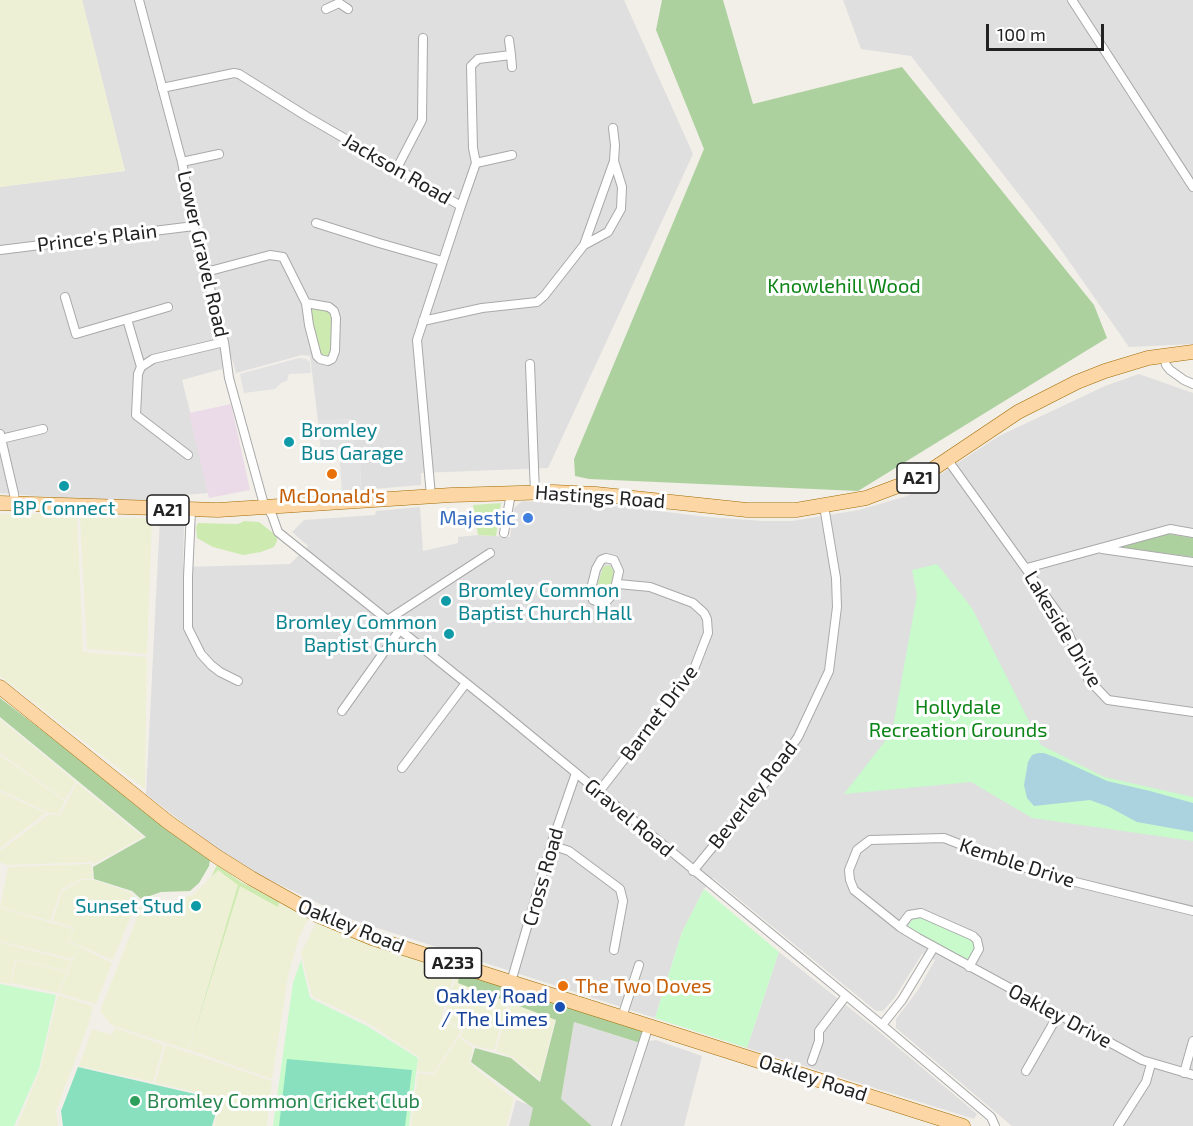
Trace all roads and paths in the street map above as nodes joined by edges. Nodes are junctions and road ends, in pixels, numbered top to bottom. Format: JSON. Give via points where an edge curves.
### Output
{"nodes":[{"id":1,"x":139,"y":0,"type":"edge"},
{"id":2,"x":1072,"y":0,"type":"edge"},
{"id":3,"x":340,"y":1,"type":"edge"},
{"id":4,"x":326,"y":9,"type":"dead end"},
{"id":5,"x":348,"y":9,"type":"dead end"},
{"id":6,"x":423,"y":38,"type":"dead end"},
{"id":7,"x":509,"y":40,"type":"dead end"},
{"id":8,"x":511,"y":55,"type":"junction"},
{"id":9,"x":512,"y":67,"type":"dead end"},
{"id":10,"x":162,"y":88,"type":"junction"},
{"id":11,"x":613,"y":128,"type":"dead end"},
{"id":12,"x":219,"y":154,"type":"dead end"},
{"id":13,"x":512,"y":155,"type":"dead end"},
{"id":14,"x":614,"y":161,"type":"junction"},
{"id":15,"x":182,"y":162,"type":"junction"},
{"id":16,"x":476,"y":163,"type":"junction"},
{"id":17,"x":397,"y":168,"type":"junction"},
{"id":18,"x":1193,"y":188,"type":"edge"},
{"id":19,"x":461,"y":206,"type":"junction"},
{"id":20,"x":316,"y":223,"type":"dead end"},
{"id":21,"x":194,"y":226,"type":"junction"},
{"id":22,"x":584,"y":245,"type":"junction"},
{"id":23,"x":0,"y":250,"type":"edge"},
{"id":24,"x":442,"y":261,"type":"junction"},
{"id":25,"x":206,"y":272,"type":"junction"},
{"id":26,"x":64,"y":297,"type":"dead end"},
{"id":27,"x":306,"y":303,"type":"junction"},
{"id":28,"x":168,"y":307,"type":"dead end"},
{"id":29,"x":128,"y":319,"type":"junction"},
{"id":30,"x":423,"y":321,"type":"junction"},
{"id":31,"x":224,"y":342,"type":"junction"},
{"id":32,"x":1193,"y":352,"type":"edge"},
{"id":33,"x":1164,"y":356,"type":"junction"},
{"id":34,"x":530,"y":364,"type":"dead end"},
{"id":35,"x":141,"y":367,"type":"junction"},
{"id":36,"x":1193,"y":384,"type":"edge"},
{"id":37,"x":44,"y":429,"type":"dead end"},
{"id":38,"x":1,"y":436,"type":"edge"},
{"id":39,"x":188,"y":455,"type":"dead end"},
{"id":40,"x":947,"y":459,"type":"junction"},
{"id":41,"x":511,"y":493,"type":"junction"},
{"id":42,"x":535,"y":493,"type":"junction"},
{"id":43,"x":431,"y":496,"type":"junction"},
{"id":44,"x":0,"y":503,"type":"edge"},
{"id":45,"x":15,"y":503,"type":"junction"},
{"id":46,"x":824,"y":506,"type":"junction"},
{"id":47,"x":191,"y":510,"type":"junction"},
{"id":48,"x":269,"y":512,"type":"junction"},
{"id":49,"x":504,"y":533,"type":"dead end"},
{"id":50,"x":1193,"y":533,"type":"edge"},
{"id":51,"x":1095,"y":548,"type":"junction"},
{"id":52,"x":490,"y":554,"type":"dead end"},
{"id":53,"x":1193,"y":562,"type":"edge"},
{"id":54,"x":1027,"y":568,"type":"junction"},
{"id":55,"x":618,"y":584,"type":"junction"},
{"id":56,"x":386,"y":621,"type":"junction"},
{"id":57,"x":399,"y":631,"type":"junction"},
{"id":58,"x":238,"y":681,"type":"dead end"},
{"id":59,"x":465,"y":683,"type":"junction"},
{"id":60,"x":0,"y":687,"type":"edge"},
{"id":61,"x":342,"y":711,"type":"dead end"},
{"id":62,"x":1193,"y":712,"type":"edge"},
{"id":63,"x":402,"y":768,"type":"dead end"},
{"id":64,"x":576,"y":773,"type":"junction"},
{"id":65,"x":598,"y":793,"type":"junction"},
{"id":66,"x":551,"y":845,"type":"junction"},
{"id":67,"x":850,"y":864,"type":"joint"},
{"id":68,"x":693,"y":871,"type":"junction"},
{"id":69,"x":1193,"y":911,"type":"edge"},
{"id":70,"x":900,"y":927,"type":"junction"},
{"id":71,"x":934,"y":947,"type":"junction"},
{"id":72,"x":614,"y":950,"type":"dead end"},
{"id":73,"x":639,"y":964,"type":"dead end"},
{"id":74,"x":969,"y":967,"type":"junction"},
{"id":75,"x":511,"y":982,"type":"junction"},
{"id":76,"x":845,"y":996,"type":"junction"},
{"id":77,"x":1058,"y":1015,"type":"junction"},
{"id":78,"x":622,"y":1017,"type":"junction"},
{"id":79,"x":649,"y":1025,"type":"junction"},
{"id":80,"x":882,"y":1026,"type":"junction"},
{"id":81,"x":1193,"y":1041,"type":"edge"},
{"id":82,"x":1191,"y":1054,"type":"edge"},
{"id":83,"x":812,"y":1061,"type":"dead end"},
{"id":84,"x":1151,"y":1064,"type":"junction"},
{"id":85,"x":1026,"y":1071,"type":"dead end"},
{"id":86,"x":1188,"y":1074,"type":"edge"},
{"id":87,"x":616,"y":1126,"type":"edge"},
{"id":88,"x":963,"y":1126,"type":"edge"},
{"id":89,"x":995,"y":1126,"type":"edge"},
{"id":90,"x":1118,"y":1126,"type":"edge"}],
"edges":[{"from":1,"to":10,"type":"street","name":"Lower Gravel Road"},
{"from":2,"to":18,"type":"street"},
{"from":3,"to":4,"type":"street"},
{"from":3,"to":5,"type":"street"},
{"from":6,"to":17,"type":"street","via":[[422,120]]},
{"from":7,"to":8,"type":"street"},
{"from":8,"to":9,"type":"street"},
{"from":8,"to":16,"type":"street","via":[[478,60],[471,66]]},
{"from":10,"to":15,"type":"street","name":"Lower Gravel Road"},
{"from":10,"to":17,"type":"street","name":"Jackson Road","via":[[239,74]]},
{"from":11,"to":14,"type":"street"},
{"from":12,"to":15,"type":"street"},
{"from":13,"to":16,"type":"street"},
{"from":14,"to":22,"type":"street"},
{"from":14,"to":22,"type":"street","via":[[622,187],[621,209],[608,232]]},
{"from":15,"to":21,"type":"street","name":"Lower Gravel Road"},
{"from":16,"to":19,"type":"street"},
{"from":17,"to":19,"type":"street","name":"Jackson Road"},
{"from":19,"to":24,"type":"street","name":"Jackson Road"},
{"from":20,"to":24,"type":"street"},
{"from":21,"to":23,"type":"street","name":"Prince's Plain"},
{"from":21,"to":25,"type":"street","name":"Lower Gravel Road"},
{"from":22,"to":30,"type":"street","via":[[537,302],[482,308]]},
{"from":24,"to":30,"type":"street","name":"Jackson Road"},
{"from":25,"to":27,"type":"street","via":[[279,255]]},
{"from":25,"to":31,"type":"street","name":"Lower Gravel Road"},
{"from":26,"to":29,"type":"street","via":[[76,334]]},
{"from":27,"to":27,"type":"street","via":[[334,311],[335,351],[328,361],[317,356]]},
{"from":28,"to":29,"type":"street"},
{"from":29,"to":35,"type":"street"},
{"from":30,"to":43,"type":"street","name":"Jackson Road","via":[[417,340]]},
{"from":31,"to":35,"type":"street","via":[[153,359]]},
{"from":31,"to":48,"type":"street","name":"Lower Gravel Road","via":[[229,378]]},
{"from":32,"to":33,"type":"main road","number":"A21"},
{"from":33,"to":36,"type":"street","via":[[1170,370]]},
{"from":33,"to":40,"type":"main road","name":"Hastings Road","number":"A21","via":[[1128,363],[1077,382],[997,425]]},
{"from":34,"to":42,"type":"street"},
{"from":35,"to":39,"type":"street","via":[[136,416]]},
{"from":37,"to":38,"type":"street"},
{"from":38,"to":45,"type":"street"},
{"from":40,"to":46,"type":"main road","name":"Hastings Road","number":"A21","via":[[927,473],[890,489]]},
{"from":40,"to":54,"type":"street","name":"Lakeside Drive"},
{"from":41,"to":42,"type":"main road","name":"Hastings Road","number":"A21"},
{"from":41,"to":43,"type":"main road","name":"Hastings Road","number":"A21"},
{"from":41,"to":49,"type":"street"},
{"from":42,"to":46,"type":"main road","name":"Hastings Road","number":"A21","via":[[596,494],[767,512]]},
{"from":43,"to":48,"type":"main road","name":"Hastings Road","number":"A21"},
{"from":44,"to":45,"type":"main road","name":"Hastings Road","number":"A21"},
{"from":45,"to":47,"type":"main road","name":"Hastings Road","number":"A21"},
{"from":46,"to":68,"type":"street","name":"Beverley Road","via":[[837,607],[829,671],[798,737]]},
{"from":47,"to":48,"type":"main road","name":"Hastings Road","number":"A21"},
{"from":47,"to":58,"type":"street","via":[[188,628],[211,665]]},
{"from":48,"to":56,"type":"street","name":"Gravel Road","via":[[278,532]]},
{"from":50,"to":51,"type":"street","via":[[1170,529]]},
{"from":51,"to":53,"type":"street"},
{"from":51,"to":54,"type":"street"},
{"from":52,"to":56,"type":"street"},
{"from":54,"to":62,"type":"street","name":"Lakeside Drive","via":[[1062,619],[1088,679],[1108,700]]},
{"from":55,"to":55,"type":"street","via":[[618,565],[611,559],[601,560],[591,589],[593,600],[604,604]]},
{"from":55,"to":65,"type":"street","name":"Barnet Drive","via":[[650,587],[693,603],[705,613],[708,633],[694,669]]},
{"from":56,"to":57,"type":"street","name":"Gravel Road"},
{"from":57,"to":59,"type":"street","name":"Gravel Road"},
{"from":57,"to":61,"type":"street"},
{"from":59,"to":63,"type":"street"},
{"from":59,"to":64,"type":"street","name":"Gravel Road"},
{"from":60,"to":75,"type":"main road","name":"Oakley Road","number":"A233","via":[[168,822],[250,878],[346,928]]},
{"from":64,"to":65,"type":"street","name":"Gravel Road"},
{"from":64,"to":66,"type":"street","name":"Cross Road"},
{"from":65,"to":68,"type":"street","name":"Gravel Road"},
{"from":66,"to":72,"type":"street","via":[[569,851],[620,889],[623,901]]},
{"from":66,"to":75,"type":"street","name":"Cross Road"},
{"from":67,"to":69,"type":"street","name":"Kemble Drive","via":[[856,850],[870,840],[944,838],[1055,877]]},
{"from":67,"to":70,"type":"street","name":"Oakley Drive","via":[[849,880],[854,890]]},
{"from":68,"to":76,"type":"street","name":"Gravel Road"},
{"from":70,"to":71,"type":"street","name":"Oakley Drive"},
{"from":70,"to":74,"type":"street","via":[[909,915],[921,914],[973,936],[979,949]]},
{"from":71,"to":74,"type":"street","name":"Oakley Drive"},
{"from":71,"to":80,"type":"street"},
{"from":73,"to":78,"type":"street"},
{"from":74,"to":77,"type":"street","name":"Oakley Drive"},
{"from":75,"to":78,"type":"main road","name":"Oakley Road","number":"A233"},
{"from":76,"to":80,"type":"street","name":"Gravel Road"},
{"from":76,"to":83,"type":"street","via":[[819,1031]]},
{"from":77,"to":84,"type":"street","name":"Oakley Drive"},
{"from":77,"to":85,"type":"street"},
{"from":78,"to":79,"type":"main road","name":"Oakley Road","number":"A233"},
{"from":79,"to":87,"type":"street"},
{"from":79,"to":88,"type":"main road","name":"Oakley Road","number":"A233"},
{"from":80,"to":89,"type":"street","name":"Gravel Road","via":[[991,1117]]},
{"from":81,"to":82,"type":"street"},
{"from":82,"to":86,"type":"street"},
{"from":84,"to":86,"type":"street","name":"Oakley Drive"},
{"from":84,"to":90,"type":"street","via":[[1146,1082]]}]}
